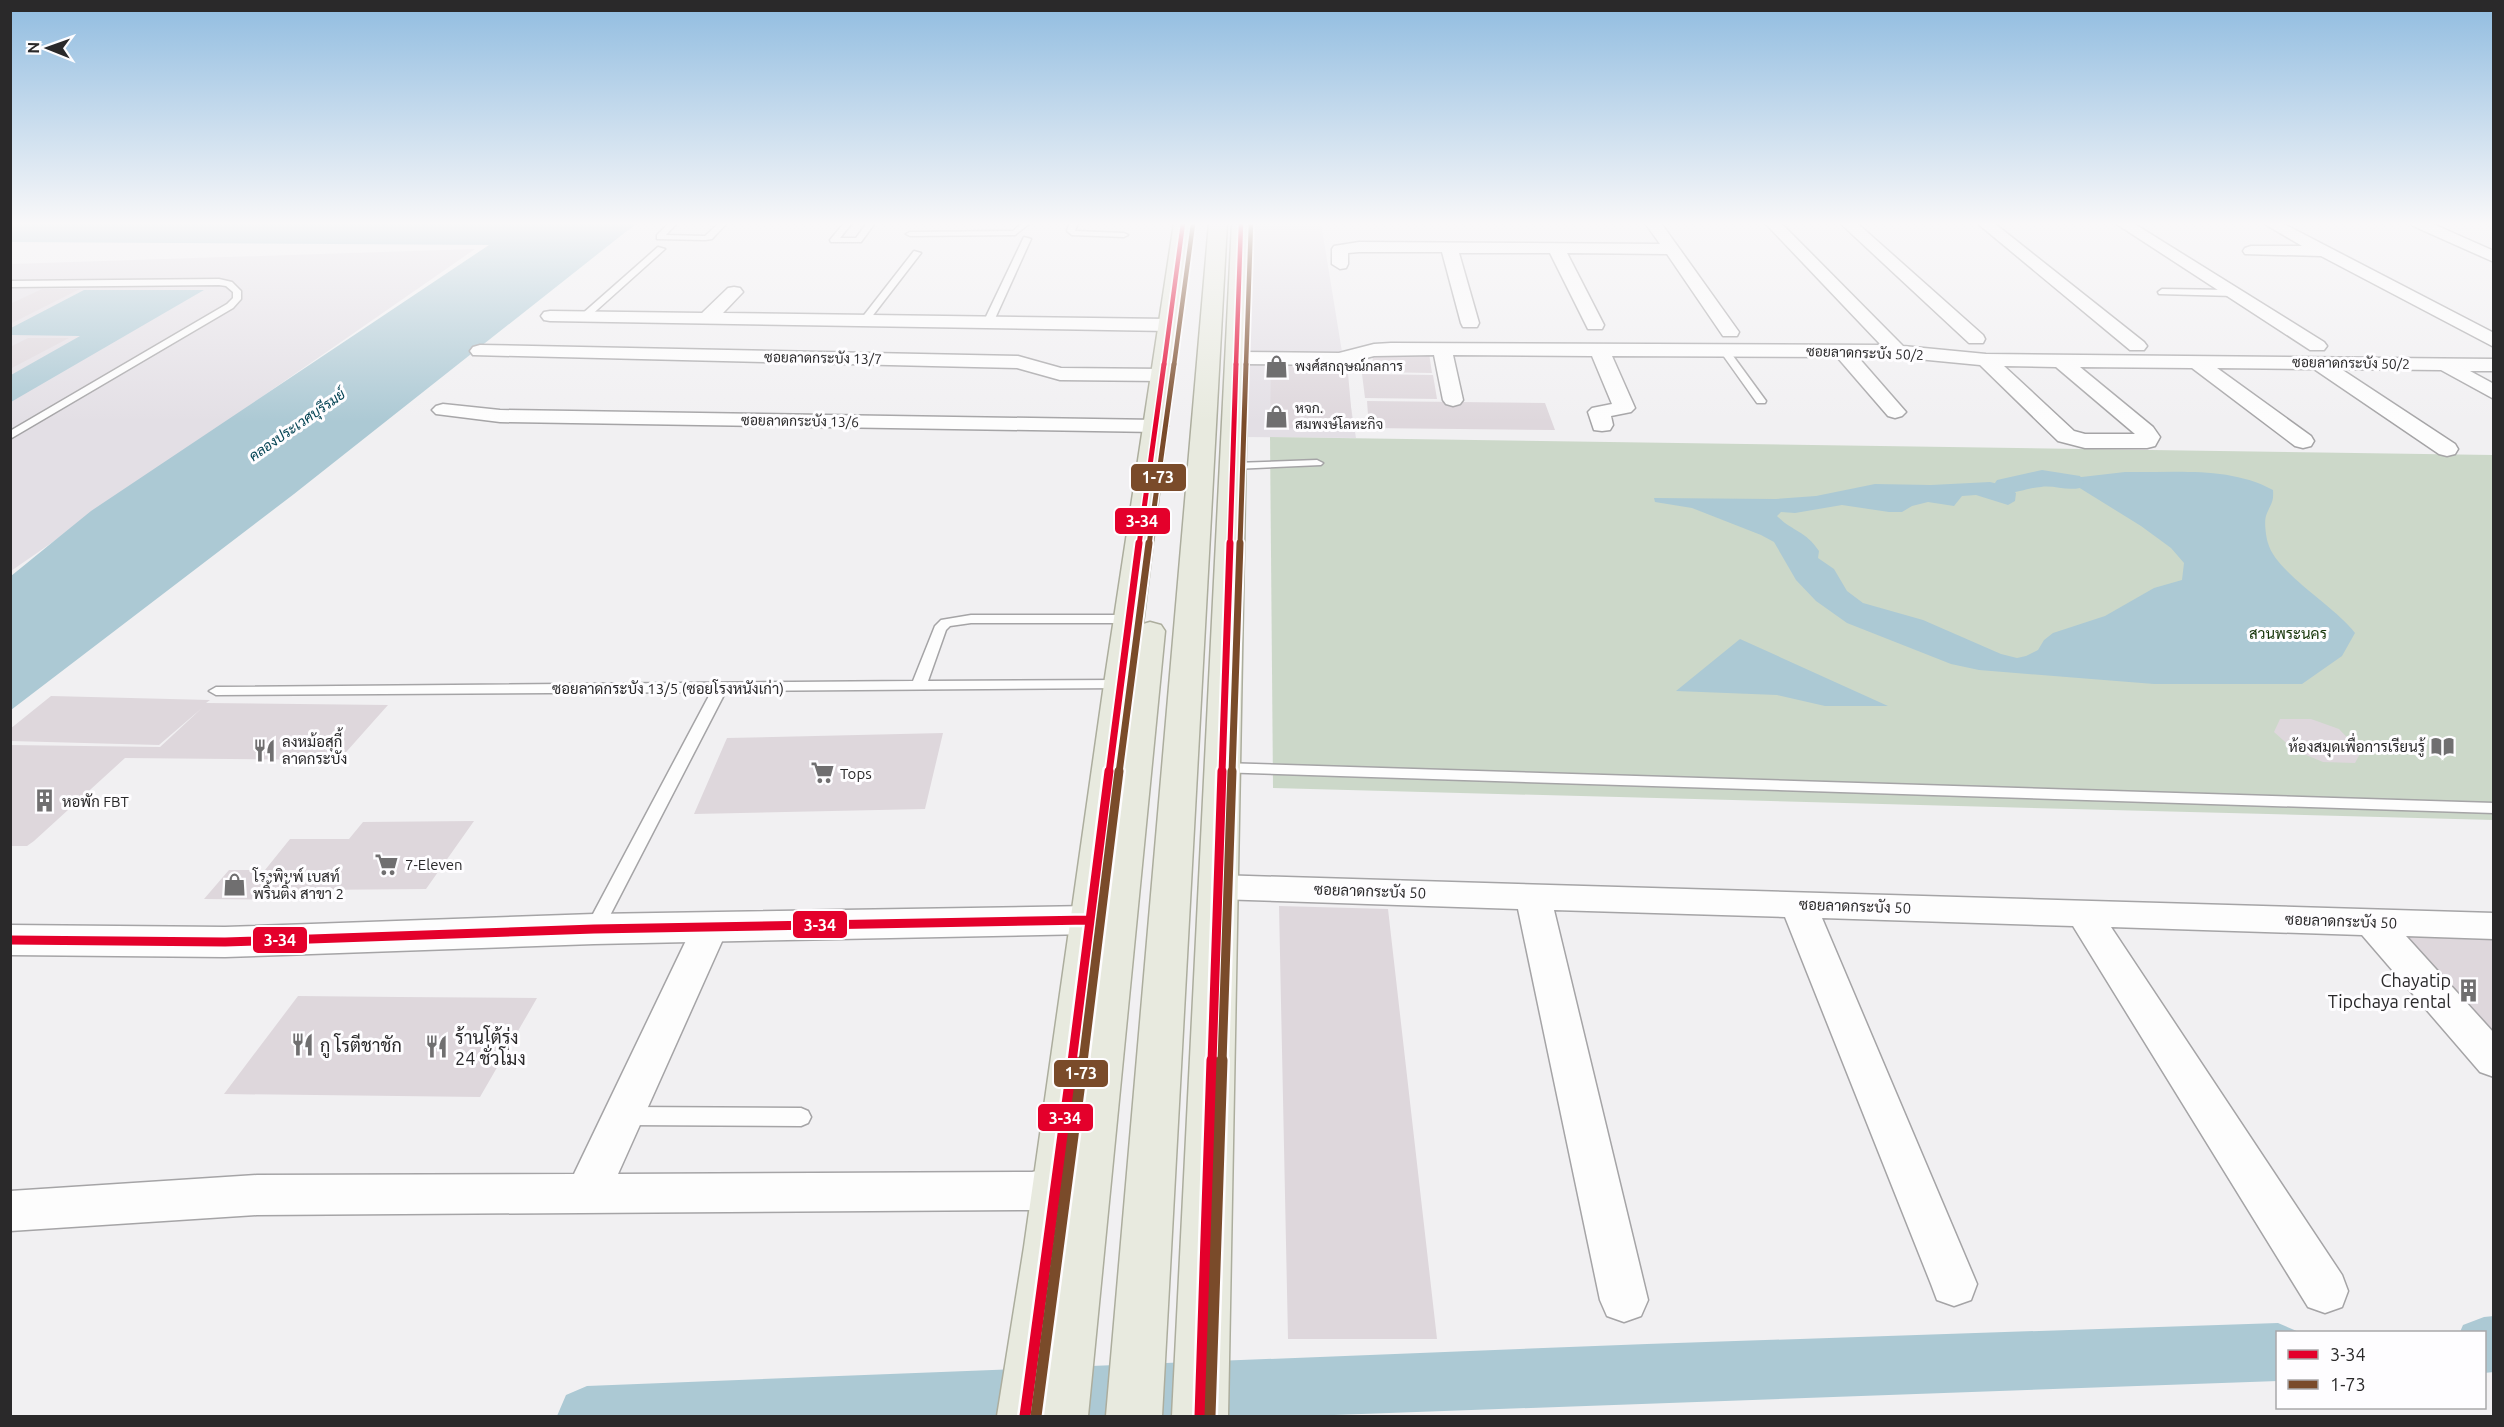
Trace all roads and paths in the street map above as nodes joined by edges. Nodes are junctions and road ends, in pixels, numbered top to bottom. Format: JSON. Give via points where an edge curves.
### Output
{"nodes":[{"id":1,"x":235,"y":290,"type":"edge"},
{"id":2,"x":615,"y":290,"type":"edge"},
{"id":3,"x":888,"y":290,"type":"edge"},
{"id":4,"x":1004,"y":290,"type":"edge"},
{"id":5,"x":1174,"y":290,"type":"edge"},
{"id":6,"x":1189,"y":290,"type":"edge"},
{"id":7,"x":1213,"y":290,"type":"edge"},
{"id":8,"x":1239,"y":290,"type":"edge"},
{"id":9,"x":1461,"y":290,"type":"edge"},
{"id":10,"x":1577,"y":290,"type":"edge"},
{"id":11,"x":1697,"y":290,"type":"edge"},
{"id":12,"x":1838,"y":290,"type":"edge"},
{"id":13,"x":1921,"y":290,"type":"edge"},
{"id":14,"x":2067,"y":290,"type":"edge"},
{"id":15,"x":2229,"y":290,"type":"edge"},
{"id":16,"x":2397,"y":290,"type":"edge"},
{"id":17,"x":2162,"y":292,"type":"dead end"},
{"id":18,"x":2234,"y":293,"type":"junction"},
{"id":19,"x":550,"y":316,"type":"dead end"},
{"id":20,"x":585,"y":316,"type":"junction"},
{"id":21,"x":707,"y":318,"type":"junction"},
{"id":22,"x":781,"y":320,"type":"junction"},
{"id":23,"x":864,"y":321,"type":"junction"},
{"id":24,"x":988,"y":323,"type":"junction"},
{"id":25,"x":1470,"y":323,"type":"dead end"},
{"id":26,"x":1169,"y":325,"type":"junction"},
{"id":27,"x":1595,"y":326,"type":"dead end"},
{"id":28,"x":1976,"y":339,"type":"dead end"},
{"id":29,"x":2493,"y":340,"type":"edge"},
{"id":30,"x":1728,"y":341,"type":"junction"},
{"id":31,"x":2137,"y":346,"type":"dead end"},
{"id":32,"x":1442,"y":349,"type":"junction"},
{"id":33,"x":480,"y":351,"type":"dead end"},
{"id":34,"x":1600,"y":351,"type":"junction"},
{"id":35,"x":1843,"y":351,"type":"junction"},
{"id":36,"x":1897,"y":351,"type":"junction"},
{"id":37,"x":2318,"y":354,"type":"junction"},
{"id":38,"x":1238,"y":358,"type":"junction"},
{"id":39,"x":1986,"y":360,"type":"junction"},
{"id":40,"x":2060,"y":360,"type":"junction"},
{"id":41,"x":2195,"y":361,"type":"junction"},
{"id":42,"x":2444,"y":364,"type":"junction"},
{"id":43,"x":2493,"y":365,"type":"edge"},
{"id":44,"x":1164,"y":375,"type":"junction"},
{"id":45,"x":2493,"y":393,"type":"edge"},
{"id":46,"x":1453,"y":400,"type":"dead end"},
{"id":47,"x":1761,"y":401,"type":"dead end"},
{"id":48,"x":443,"y":410,"type":"dead end"},
{"id":49,"x":1895,"y":412,"type":"dead end"},
{"id":50,"x":1602,"y":425,"type":"dead end"},
{"id":51,"x":1157,"y":426,"type":"junction"},
{"id":52,"x":10,"y":436,"type":"edge"},
{"id":53,"x":2303,"y":441,"type":"dead end"},
{"id":54,"x":2447,"y":449,"type":"dead end"},
{"id":55,"x":1317,"y":463,"type":"dead end"},
{"id":56,"x":1234,"y":466,"type":"junction"},
{"id":57,"x":1131,"y":618,"type":"junction"},
{"id":58,"x":1120,"y":684,"type":"junction"},
{"id":59,"x":919,"y":686,"type":"junction"},
{"id":60,"x":721,"y":687,"type":"junction"},
{"id":61,"x":216,"y":691,"type":"dead end"},
{"id":62,"x":1222,"y":768,"type":"junction"},
{"id":63,"x":2493,"y":808,"type":"edge"},
{"id":64,"x":1217,"y":887,"type":"junction"},
{"id":65,"x":1533,"y":896,"type":"junction"},
{"id":66,"x":1798,"y":904,"type":"junction"},
{"id":67,"x":2085,"y":914,"type":"junction"},
{"id":68,"x":1090,"y":920,"type":"junction"},
{"id":69,"x":2372,"y":922,"type":"junction"},
{"id":70,"x":2493,"y":926,"type":"edge"},
{"id":71,"x":710,"y":928,"type":"junction"},
{"id":72,"x":594,"y":929,"type":"junction"},
{"id":73,"x":10,"y":940,"type":"edge"},
{"id":74,"x":2493,"y":1061,"type":"edge"},
{"id":75,"x":622,"y":1116,"type":"junction"},
{"id":76,"x":801,"y":1118,"type":"dead end"},
{"id":77,"x":1056,"y":1186,"type":"junction"},
{"id":78,"x":586,"y":1195,"type":"junction"},
{"id":79,"x":10,"y":1211,"type":"edge"},
{"id":80,"x":1954,"y":1284,"type":"dead end"},
{"id":81,"x":2325,"y":1291,"type":"dead end"},
{"id":82,"x":1624,"y":1300,"type":"dead end"},
{"id":83,"x":1024,"y":1416,"type":"edge"},
{"id":84,"x":1060,"y":1416,"type":"edge"},
{"id":85,"x":1134,"y":1416,"type":"edge"},
{"id":86,"x":1200,"y":1416,"type":"edge"}],
"edges":[{"from":1,"to":52,"type":"lane","via":[[237,299],[230,306]]},
{"from":2,"to":20,"type":"lane"},
{"from":3,"to":23,"type":"lane"},
{"from":4,"to":24,"type":"lane"},
{"from":5,"to":26,"type":"main road"},
{"from":6,"to":84,"type":"main road"},
{"from":7,"to":85,"type":"main road"},
{"from":8,"to":38,"type":"main road"},
{"from":9,"to":25,"type":"street"},
{"from":10,"to":27,"type":"street"},
{"from":11,"to":30,"type":"street"},
{"from":12,"to":36,"type":"street"},
{"from":13,"to":28,"type":"street"},
{"from":14,"to":31,"type":"street"},
{"from":15,"to":18,"type":"street"},
{"from":16,"to":29,"type":"street"},
{"from":17,"to":18,"type":"lane"},
{"from":18,"to":37,"type":"street"},
{"from":19,"to":20,"type":"street"},
{"from":20,"to":21,"type":"street"},
{"from":21,"to":22,"type":"street"},
{"from":21,"to":22,"type":"street","via":[[729,297],[784,306],[788,308]]},
{"from":22,"to":23,"type":"street"},
{"from":23,"to":24,"type":"street"},
{"from":24,"to":26,"type":"street"},
{"from":26,"to":44,"type":"main road"},
{"from":30,"to":34,"type":"street","name":"ซอยลาดกระบัง 50/2"},
{"from":30,"to":35,"type":"street","name":"ซอยลาดกระบัง 50/2"},
{"from":30,"to":47,"type":"lane"},
{"from":32,"to":34,"type":"street","name":"ซอยลาดกระบัง 50/2"},
{"from":32,"to":38,"type":"street","name":"ซอยลาดกระบัง 50/2","via":[[1384,349],[1339,359]]},
{"from":32,"to":46,"type":"street"},
{"from":33,"to":44,"type":"street","name":"ซอยลาดกระบัง 13/7","via":[[1018,362],[1060,374]]},
{"from":34,"to":50,"type":"street","via":[[1624,408],[1599,412]]},
{"from":35,"to":36,"type":"street","name":"ซอยลาดกระบัง 50/2"},
{"from":35,"to":49,"type":"street"},
{"from":36,"to":39,"type":"street","name":"ซอยลาดกระบัง 50/2"},
{"from":37,"to":41,"type":"street","name":"ซอยลาดกระบัง 50/2"},
{"from":37,"to":42,"type":"street","name":"ซอยลาดกระบัง 50/2"},
{"from":37,"to":54,"type":"street"},
{"from":38,"to":56,"type":"main road"},
{"from":39,"to":40,"type":"street","name":"ซอยลาดกระบัง 50/2"},
{"from":39,"to":40,"type":"street","via":[[2066,436],[2085,441],[2147,441],[2145,432]]},
{"from":40,"to":41,"type":"street","name":"ซอยลาดกระบัง 50/2"},
{"from":41,"to":53,"type":"street"},
{"from":42,"to":43,"type":"street","name":"ซอยลาดกระบัง 50/2"},
{"from":42,"to":45,"type":"street"},
{"from":44,"to":51,"type":"main road"},
{"from":48,"to":51,"type":"street","name":"ซอยลาดกระบัง 13/6","via":[[512,417]]},
{"from":51,"to":57,"type":"main road"},
{"from":55,"to":56,"type":"lane"},
{"from":56,"to":62,"type":"main road"},
{"from":57,"to":58,"type":"main road"},
{"from":57,"to":59,"type":"lane","via":[[971,619],[946,623],[940,629]]},
{"from":58,"to":59,"type":"lane","name":"ซอยลาดกระบัง 13/5 (ซอยโรงหนังเก่า)"},
{"from":58,"to":68,"type":"main road"},
{"from":59,"to":60,"type":"lane","name":"ซอยลาดกระบัง 13/5 (ซอยโรงหนังเก่า)"},
{"from":60,"to":61,"type":"lane","name":"ซอยลาดกระบัง 13/5 (ซอยโรงหนังเก่า)"},
{"from":60,"to":72,"type":"lane"},
{"from":62,"to":63,"type":"lane"},
{"from":62,"to":64,"type":"main road"},
{"from":64,"to":65,"type":"street","name":"ซอยลาดกระบัง 50"},
{"from":64,"to":86,"type":"main road"},
{"from":65,"to":66,"type":"street","name":"ซอยลาดกระบัง 50"},
{"from":65,"to":82,"type":"street"},
{"from":66,"to":67,"type":"street","name":"ซอยลาดกระบัง 50"},
{"from":66,"to":80,"type":"street"},
{"from":67,"to":69,"type":"street","name":"ซอยลาดกระบัง 50"},
{"from":67,"to":81,"type":"street"},
{"from":68,"to":71,"type":"main road"},
{"from":68,"to":77,"type":"main road"},
{"from":69,"to":70,"type":"street","name":"ซอยลาดกระบัง 50"},
{"from":69,"to":74,"type":"street"},
{"from":71,"to":72,"type":"main road"},
{"from":71,"to":75,"type":"street"},
{"from":72,"to":73,"type":"main road","via":[[225,942]]},
{"from":75,"to":76,"type":"lane"},
{"from":75,"to":78,"type":"street"},
{"from":77,"to":78,"type":"street","via":[[1032,1191]]},
{"from":77,"to":83,"type":"main road"},
{"from":78,"to":79,"type":"street","via":[[257,1195]]}]}
